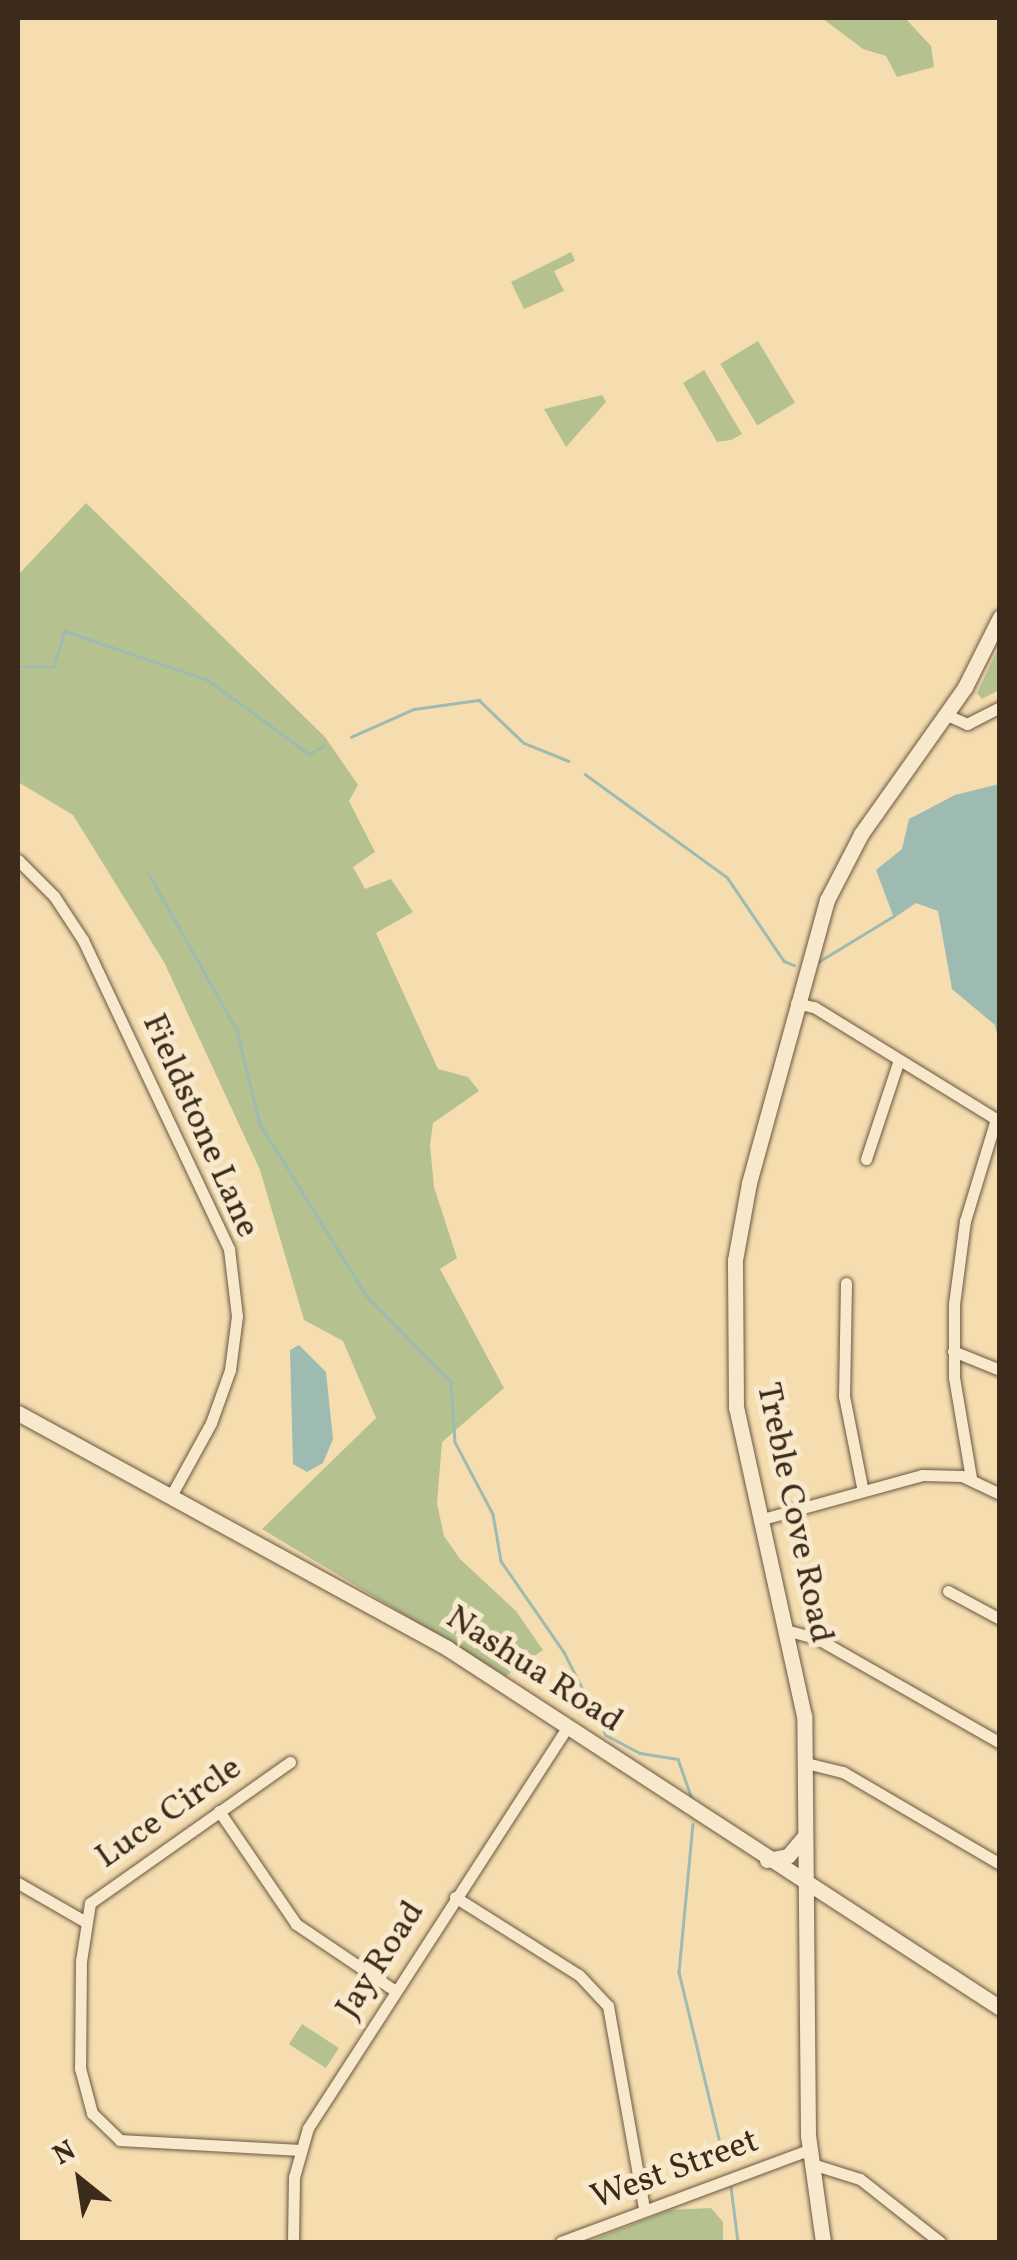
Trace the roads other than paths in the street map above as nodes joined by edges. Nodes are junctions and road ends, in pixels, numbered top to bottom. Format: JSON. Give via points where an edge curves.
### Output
{"nodes":[{"id":1,"x":1000,"y":616,"type":"edge"},
{"id":2,"x":1000,"y":707,"type":"edge"},
{"id":3,"x":947,"y":715,"type":"junction"},
{"id":4,"x":18,"y":860,"type":"edge"},
{"id":5,"x":796,"y":1003,"type":"junction"},
{"id":6,"x":899,"y":1060,"type":"junction"},
{"id":7,"x":998,"y":1120,"type":"edge"},
{"id":8,"x":866,"y":1159,"type":"dead end"},
{"id":9,"x":846,"y":1283,"type":"dead end"},
{"id":10,"x":953,"y":1350,"type":"junction"},
{"id":11,"x":1000,"y":1370,"type":"edge"},
{"id":12,"x":18,"y":1413,"type":"edge"},
{"id":13,"x":971,"y":1478,"type":"junction"},
{"id":14,"x":862,"y":1488,"type":"junction"},
{"id":15,"x":172,"y":1494,"type":"junction"},
{"id":16,"x":1000,"y":1494,"type":"edge"},
{"id":17,"x":759,"y":1520,"type":"junction"},
{"id":18,"x":948,"y":1591,"type":"dead end"},
{"id":19,"x":1000,"y":1618,"type":"edge"},
{"id":20,"x":789,"y":1632,"type":"junction"},
{"id":21,"x":567,"y":1727,"type":"junction"},
{"id":22,"x":1000,"y":1743,"type":"edge"},
{"id":23,"x":290,"y":1762,"type":"dead end"},
{"id":24,"x":806,"y":1763,"type":"junction"},
{"id":25,"x":219,"y":1811,"type":"junction"},
{"id":26,"x":806,"y":1834,"type":"junction"},
{"id":27,"x":767,"y":1860,"type":"junction"},
{"id":28,"x":1000,"y":1864,"type":"edge"},
{"id":29,"x":18,"y":1883,"type":"edge"},
{"id":30,"x":806,"y":1887,"type":"junction"},
{"id":31,"x":455,"y":1897,"type":"junction"},
{"id":32,"x":84,"y":1920,"type":"junction"},
{"id":33,"x":394,"y":1990,"type":"junction"},
{"id":34,"x":1000,"y":2008,"type":"edge"},
{"id":35,"x":300,"y":2150,"type":"junction"},
{"id":36,"x":811,"y":2157,"type":"junction"},
{"id":37,"x":644,"y":2209,"type":"junction"},
{"id":38,"x":294,"y":2242,"type":"edge"},
{"id":39,"x":561,"y":2242,"type":"edge"},
{"id":40,"x":823,"y":2242,"type":"edge"},
{"id":41,"x":940,"y":2242,"type":"edge"}],
"edges":[{"from":1,"to":3,"type":"main road","name":"Treble Cove Road"},
{"from":2,"to":3,"type":"street","via":[[967,724]]},
{"from":3,"to":5,"type":"main road","name":"Treble Cove Road","via":[[842,867]]},
{"from":4,"to":15,"type":"street","name":"Fieldstone Lane","via":[[54,896],[83,940],[229,1249],[237,1316],[230,1370],[211,1423]]},
{"from":5,"to":6,"type":"street","via":[[814,1007]]},
{"from":5,"to":17,"type":"main road","name":"Treble Cove Road","via":[[745,1201],[734,1282],[734,1386]]},
{"from":6,"to":7,"type":"street"},
{"from":6,"to":8,"type":"street"},
{"from":7,"to":10,"type":"street","via":[[965,1221]]},
{"from":9,"to":14,"type":"street","via":[[844,1396]]},
{"from":10,"to":11,"type":"street"},
{"from":10,"to":13,"type":"street"},
{"from":12,"to":15,"type":"main road","name":"Nashua Road"},
{"from":13,"to":14,"type":"street","via":[[933,1474]]},
{"from":13,"to":16,"type":"street"},
{"from":14,"to":17,"type":"street"},
{"from":15,"to":21,"type":"main road","name":"Nashua Road","via":[[447,1648]]},
{"from":17,"to":20,"type":"main road","name":"Treble Cove Road"},
{"from":18,"to":19,"type":"street"},
{"from":20,"to":22,"type":"street","via":[[818,1639]]},
{"from":20,"to":24,"type":"main road","name":"Treble Cove Road"},
{"from":21,"to":27,"type":"main road","name":"Nashua Road"},
{"from":21,"to":31,"type":"street","name":"Jay Road"},
{"from":23,"to":25,"type":"street","name":"Luce Circle"},
{"from":24,"to":26,"type":"main road","name":"Treble Cove Road"},
{"from":24,"to":28,"type":"street","via":[[843,1772]]},
{"from":25,"to":32,"type":"street","name":"Luce Circle","via":[[125,1874],[90,1903]]},
{"from":25,"to":33,"type":"street","via":[[296,1924]]},
{"from":26,"to":27,"type":"main road","via":[[788,1856]]},
{"from":26,"to":30,"type":"main road","name":"Treble Cove Road"},
{"from":27,"to":30,"type":"main road","name":"Nashua Road"},
{"from":29,"to":32,"type":"street"},
{"from":30,"to":34,"type":"main road","name":"Nashua Road"},
{"from":30,"to":36,"type":"main road","name":"Treble Cove Road"},
{"from":31,"to":33,"type":"street","name":"Jay Road"},
{"from":31,"to":37,"type":"street","via":[[578,1976],[608,2006]]},
{"from":32,"to":35,"type":"street","name":"Luce Circle","via":[[80,2068],[92,2113],[108,2134]]},
{"from":33,"to":35,"type":"street","name":"Jay Road"},
{"from":35,"to":38,"type":"street","name":"Jay Road"},
{"from":36,"to":37,"type":"street","name":"West Street"},
{"from":36,"to":40,"type":"main road","name":"Treble Cove Road"},
{"from":36,"to":41,"type":"street","via":[[860,2179]]},
{"from":37,"to":39,"type":"street","name":"West Street"}]}
